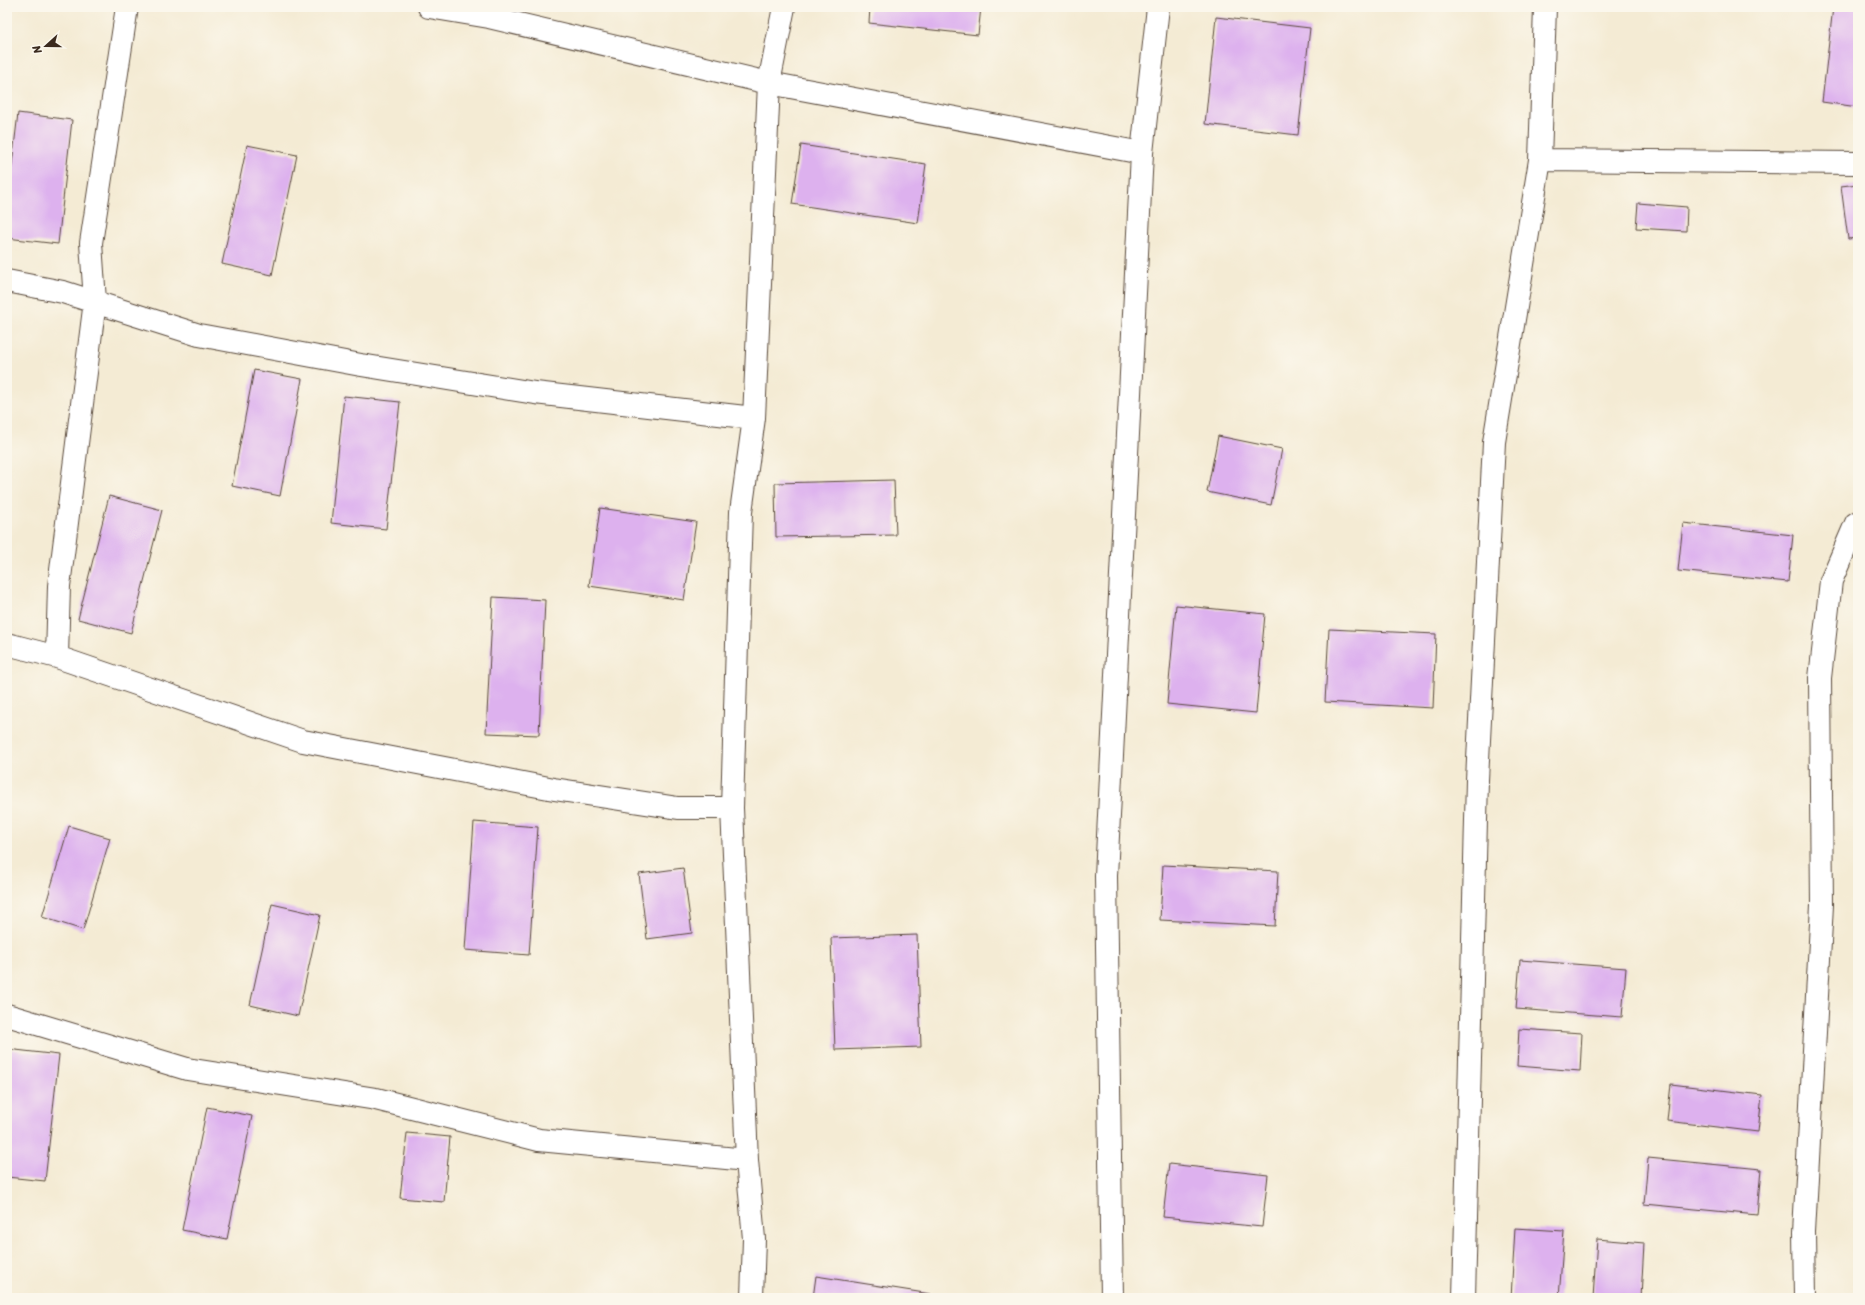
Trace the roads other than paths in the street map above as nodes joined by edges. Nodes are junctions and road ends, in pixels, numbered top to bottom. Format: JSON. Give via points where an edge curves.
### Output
{"nodes":[{"id":1,"x":127,"y":7,"type":"edge"},
{"id":2,"x":429,"y":7,"type":"edge"},
{"id":3,"x":784,"y":7,"type":"edge"},
{"id":4,"x":1158,"y":7,"type":"edge"},
{"id":5,"x":1545,"y":7,"type":"edge"},
{"id":6,"x":490,"y":12,"type":"edge"},
{"id":7,"x":769,"y":83,"type":"junction"},
{"id":8,"x":1142,"y":153,"type":"junction"},
{"id":9,"x":1540,"y":160,"type":"junction"},
{"id":10,"x":1858,"y":163,"type":"edge"},
{"id":11,"x":7,"y":281,"type":"edge"},
{"id":12,"x":95,"y":302,"type":"junction"},
{"id":13,"x":754,"y":418,"type":"junction"},
{"id":14,"x":1858,"y":522,"type":"edge"},
{"id":15,"x":7,"y":644,"type":"edge"},
{"id":16,"x":57,"y":657,"type":"junction"},
{"id":17,"x":732,"y":808,"type":"junction"},
{"id":18,"x":7,"y":1015,"type":"edge"},
{"id":19,"x":747,"y":1160,"type":"junction"},
{"id":20,"x":752,"y":1298,"type":"edge"},
{"id":21,"x":1112,"y":1298,"type":"edge"},
{"id":22,"x":1464,"y":1298,"type":"edge"},
{"id":23,"x":1805,"y":1298,"type":"edge"}],
"edges":[{"from":1,"to":12,"type":"street","via":[[91,243]]},
{"from":2,"to":6,"type":"street"},
{"from":3,"to":7,"type":"street"},
{"from":4,"to":8,"type":"street"},
{"from":5,"to":9,"type":"street"},
{"from":6,"to":7,"type":"street"},
{"from":7,"to":8,"type":"street"},
{"from":7,"to":13,"type":"street"},
{"from":8,"to":21,"type":"street","via":[[1106,876]]},
{"from":9,"to":10,"type":"street"},
{"from":9,"to":22,"type":"street","via":[[1494,442],[1477,780]]},
{"from":11,"to":12,"type":"street","via":[[64,292]]},
{"from":12,"to":13,"type":"street","via":[[199,335],[361,365],[535,393]]},
{"from":12,"to":16,"type":"street","via":[[59,586]]},
{"from":13,"to":17,"type":"street","via":[[741,512]]},
{"from":14,"to":23,"type":"street","via":[[1831,581],[1820,678],[1822,905],[1804,1232]]},
{"from":15,"to":16,"type":"street"},
{"from":16,"to":17,"type":"street","via":[[303,741],[554,789],[678,808]]},
{"from":17,"to":19,"type":"street"},
{"from":18,"to":19,"type":"street","via":[[187,1069],[376,1099],[539,1140]]},
{"from":19,"to":20,"type":"street","via":[[754,1239]]}]}
